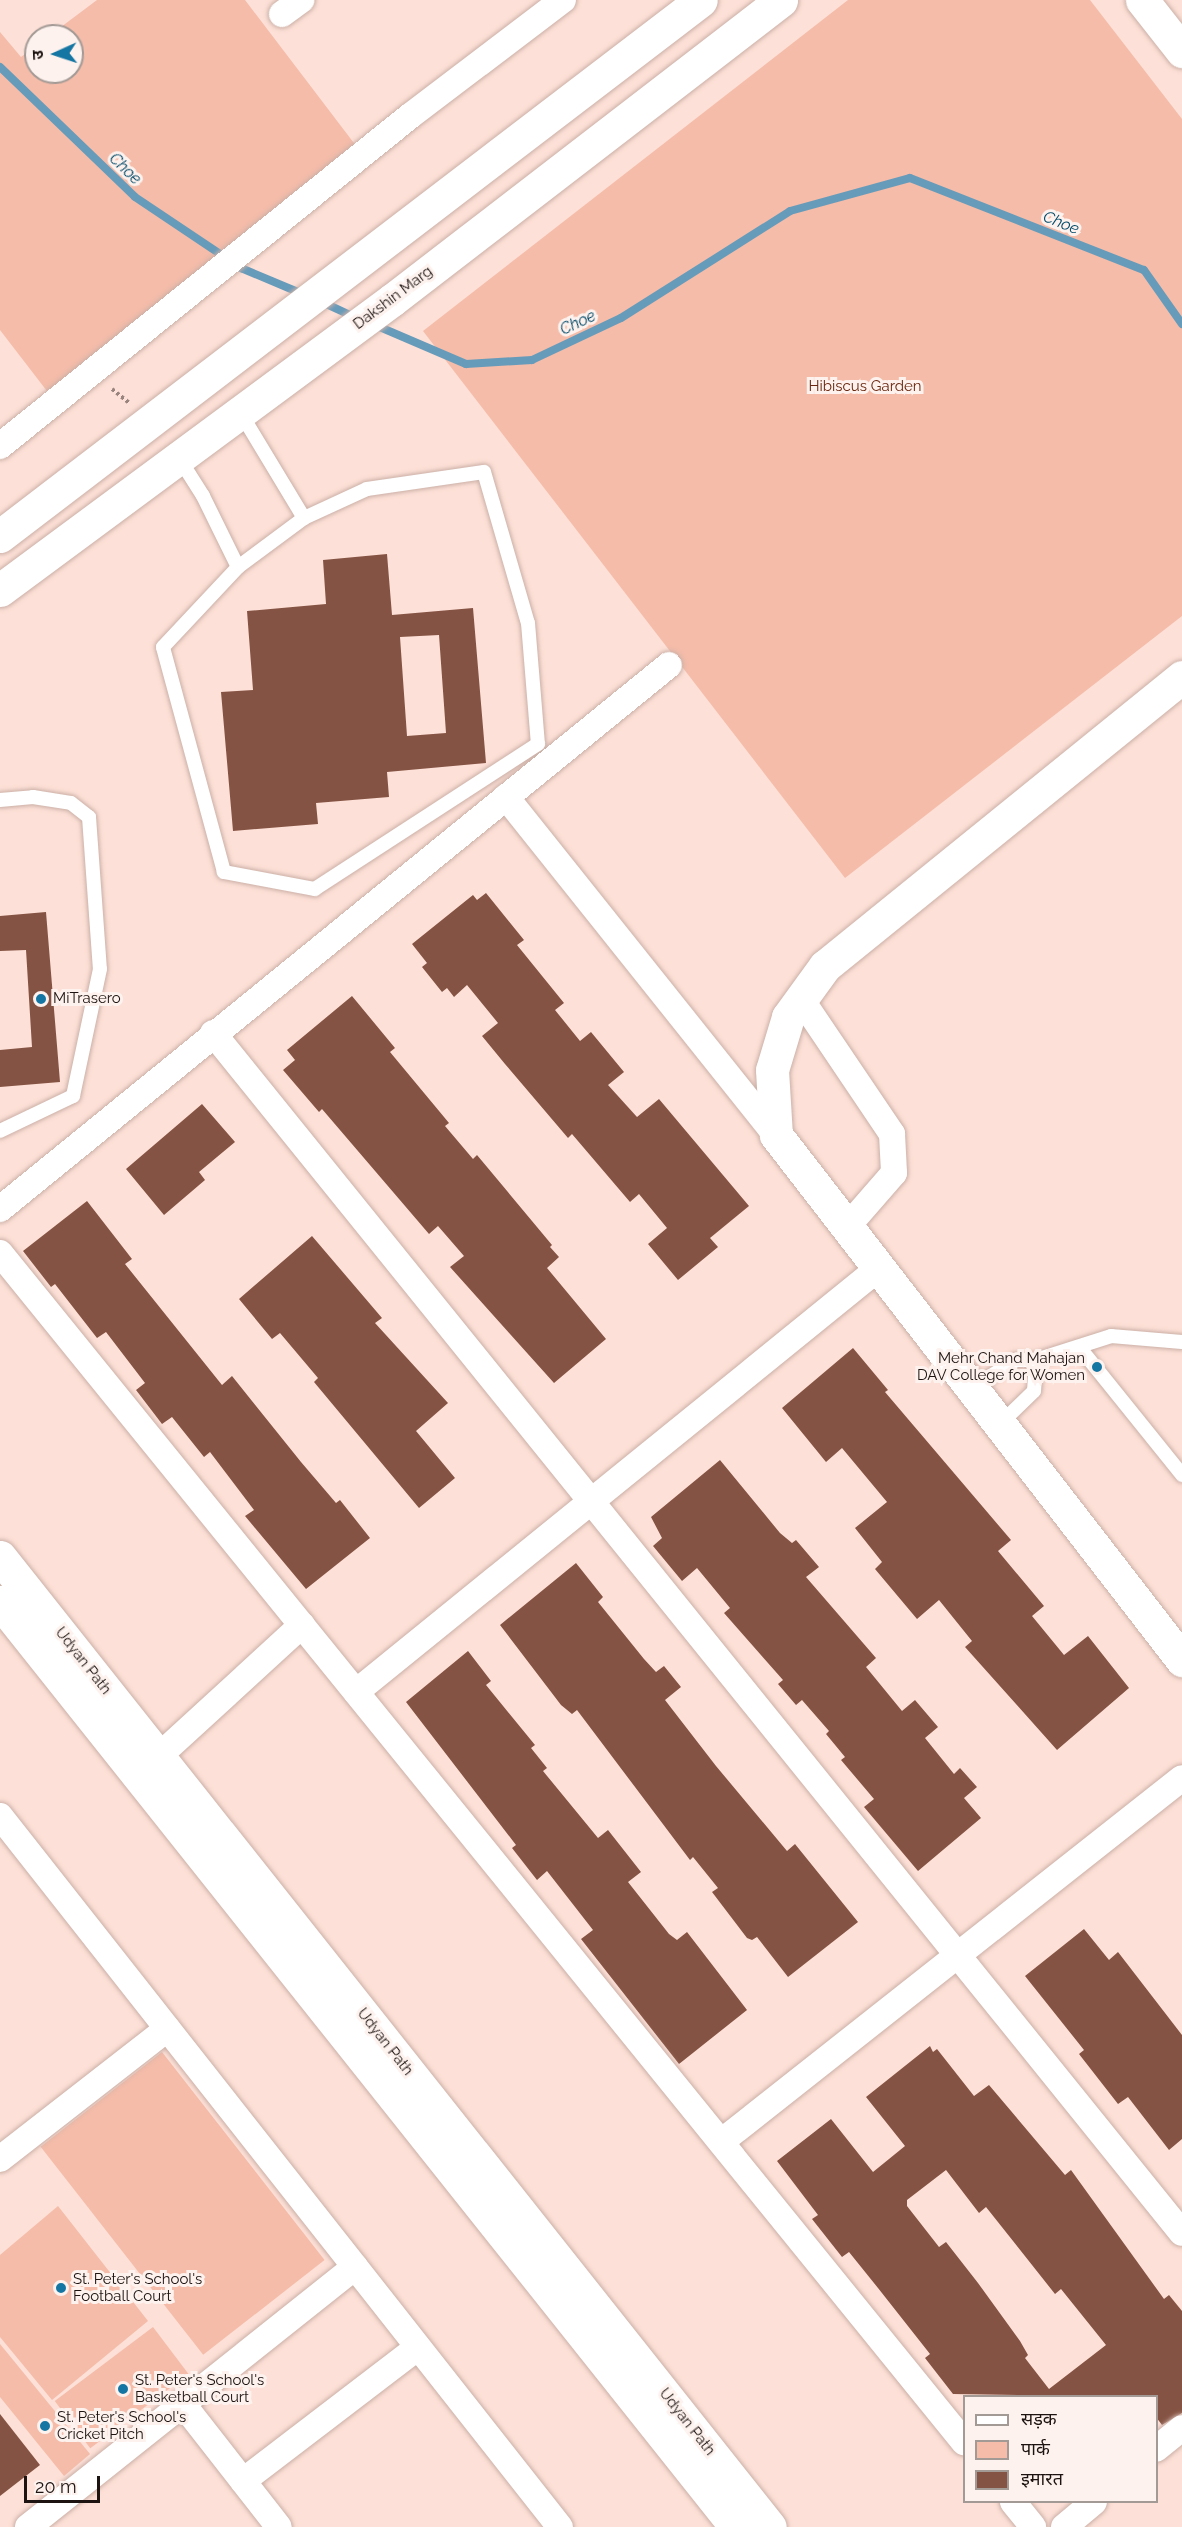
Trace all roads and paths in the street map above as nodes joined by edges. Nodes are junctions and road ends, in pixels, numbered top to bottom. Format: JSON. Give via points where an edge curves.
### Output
{"nodes":[{"id":1,"x":563,"y":0,"type":"edge"},
{"id":2,"x":782,"y":0,"type":"edge"},
{"id":3,"x":1142,"y":0,"type":"edge"},
{"id":4,"x":687,"y":4,"type":"edge"},
{"id":5,"x":1182,"y":51,"type":"edge"},
{"id":6,"x":107,"y":389,"type":"dead end"},
{"id":7,"x":136,"y":410,"type":"dead end"},
{"id":8,"x":240,"y":412,"type":"junction"},
{"id":9,"x":0,"y":446,"type":"edge"},
{"id":10,"x":179,"y":458,"type":"junction"},
{"id":11,"x":304,"y":519,"type":"junction"},
{"id":12,"x":0,"y":536,"type":"edge"},
{"id":13,"x":238,"y":567,"type":"junction"},
{"id":14,"x":0,"y":590,"type":"edge"},
{"id":15,"x":669,"y":664,"type":"dead end"},
{"id":16,"x":1182,"y":677,"type":"edge"},
{"id":17,"x":506,"y":797,"type":"junction"},
{"id":18,"x":0,"y":800,"type":"edge"},
{"id":19,"x":801,"y":999,"type":"junction"},
{"id":20,"x":213,"y":1033,"type":"junction"},
{"id":21,"x":0,"y":1131,"type":"edge"},
{"id":22,"x":776,"y":1135,"type":"junction"},
{"id":23,"x":0,"y":1209,"type":"edge"},
{"id":24,"x":847,"y":1227,"type":"junction"},
{"id":25,"x":0,"y":1252,"type":"edge"},
{"id":26,"x":879,"y":1268,"type":"junction"},
{"id":27,"x":1182,"y":1342,"type":"edge"},
{"id":28,"x":1080,"y":1348,"type":"junction"},
{"id":29,"x":1036,"y":1360,"type":"junction"},
{"id":30,"x":971,"y":1389,"type":"junction"},
{"id":31,"x":999,"y":1425,"type":"junction"},
{"id":32,"x":1182,"y":1474,"type":"edge"},
{"id":33,"x":590,"y":1499,"type":"junction"},
{"id":34,"x":0,"y":1557,"type":"edge"},
{"id":35,"x":0,"y":1602,"type":"edge"},
{"id":36,"x":302,"y":1625,"type":"junction"},
{"id":37,"x":1182,"y":1660,"type":"edge"},
{"id":38,"x":356,"y":1692,"type":"junction"},
{"id":39,"x":159,"y":1756,"type":"junction"},
{"id":40,"x":1182,"y":1778,"type":"edge"},
{"id":41,"x":0,"y":1816,"type":"edge"},
{"id":42,"x":956,"y":1953,"type":"junction"},
{"id":43,"x":167,"y":2029,"type":"junction"},
{"id":44,"x":721,"y":2142,"type":"junction"},
{"id":45,"x":0,"y":2159,"type":"edge"},
{"id":46,"x":1182,"y":2233,"type":"edge"},
{"id":47,"x":355,"y":2267,"type":"junction"},
{"id":48,"x":418,"y":2347,"type":"junction"},
{"id":49,"x":182,"y":2403,"type":"junction"},
{"id":50,"x":1182,"y":2428,"type":"edge"},
{"id":51,"x":963,"y":2441,"type":"edge"},
{"id":52,"x":1158,"y":2447,"type":"edge"},
{"id":53,"x":243,"y":2481,"type":"junction"},
{"id":54,"x":1014,"y":2503,"type":"edge"},
{"id":55,"x":1093,"y":2503,"type":"edge"},
{"id":56,"x":28,"y":2527,"type":"edge"},
{"id":57,"x":279,"y":2527,"type":"edge"},
{"id":58,"x":560,"y":2527,"type":"edge"},
{"id":59,"x":736,"y":2527,"type":"edge"},
{"id":60,"x":770,"y":2527,"type":"edge"},
{"id":61,"x":1033,"y":2527,"type":"edge"},
{"id":62,"x":1064,"y":2527,"type":"edge"}],
"edges":[{"from":1,"to":9,"type":"street","via":[[410,116]]},
{"from":2,"to":8,"type":"main road","name":"Dakshin Marg"},
{"from":3,"to":5,"type":"main road"},
{"from":4,"to":12,"type":"main road","via":[[108,457]]},
{"from":6,"to":7,"type":"path","via":[[116,389]]},
{"from":8,"to":10,"type":"main road","name":"Dakshin Marg"},
{"from":8,"to":11,"type":"lane"},
{"from":10,"to":13,"type":"lane","via":[[203,496]]},
{"from":10,"to":14,"type":"main road","name":"Dakshin Marg"},
{"from":11,"to":13,"type":"lane"},
{"from":11,"to":13,"type":"lane","via":[[367,489],[484,472],[528,623],[538,744],[315,889],[224,872],[163,647]]},
{"from":15,"to":17,"type":"street"},
{"from":16,"to":19,"type":"main road","via":[[825,966]]},
{"from":17,"to":20,"type":"street"},
{"from":17,"to":22,"type":"street"},
{"from":18,"to":21,"type":"lane","via":[[33,797],[71,803],[89,816],[100,969],[74,1096]]},
{"from":19,"to":22,"type":"main road","via":[[789,1017],[772,1070]]},
{"from":19,"to":24,"type":"street","via":[[892,1134],[894,1173]]},
{"from":20,"to":23,"type":"street"},
{"from":20,"to":33,"type":"street"},
{"from":22,"to":24,"type":"main road"},
{"from":24,"to":26,"type":"main road"},
{"from":25,"to":36,"type":"street"},
{"from":26,"to":30,"type":"main road"},
{"from":26,"to":33,"type":"street"},
{"from":27,"to":28,"type":"lane","via":[[1111,1336]]},
{"from":28,"to":29,"type":"lane"},
{"from":28,"to":32,"type":"lane"},
{"from":29,"to":30,"type":"lane","via":[[1016,1360]]},
{"from":29,"to":31,"type":"lane","via":[[1034,1391]]},
{"from":30,"to":31,"type":"main road"},
{"from":31,"to":37,"type":"main road"},
{"from":33,"to":38,"type":"street"},
{"from":33,"to":42,"type":"street"},
{"from":34,"to":39,"type":"main road","name":"Udyan Path"},
{"from":35,"to":59,"type":"main road","name":"Udyan Path"},
{"from":36,"to":38,"type":"street"},
{"from":36,"to":39,"type":"street"},
{"from":38,"to":44,"type":"street"},
{"from":39,"to":60,"type":"main road","name":"Udyan Path"},
{"from":40,"to":42,"type":"street"},
{"from":41,"to":43,"type":"street"},
{"from":42,"to":44,"type":"street"},
{"from":42,"to":46,"type":"street"},
{"from":43,"to":45,"type":"street"},
{"from":43,"to":47,"type":"street"},
{"from":44,"to":51,"type":"street"},
{"from":47,"to":48,"type":"street"},
{"from":47,"to":49,"type":"street"},
{"from":48,"to":53,"type":"street"},
{"from":48,"to":58,"type":"street"},
{"from":49,"to":53,"type":"street"},
{"from":49,"to":56,"type":"street"},
{"from":50,"to":52,"type":"street"},
{"from":53,"to":57,"type":"street"},
{"from":54,"to":61,"type":"street"},
{"from":55,"to":62,"type":"street"}]}
